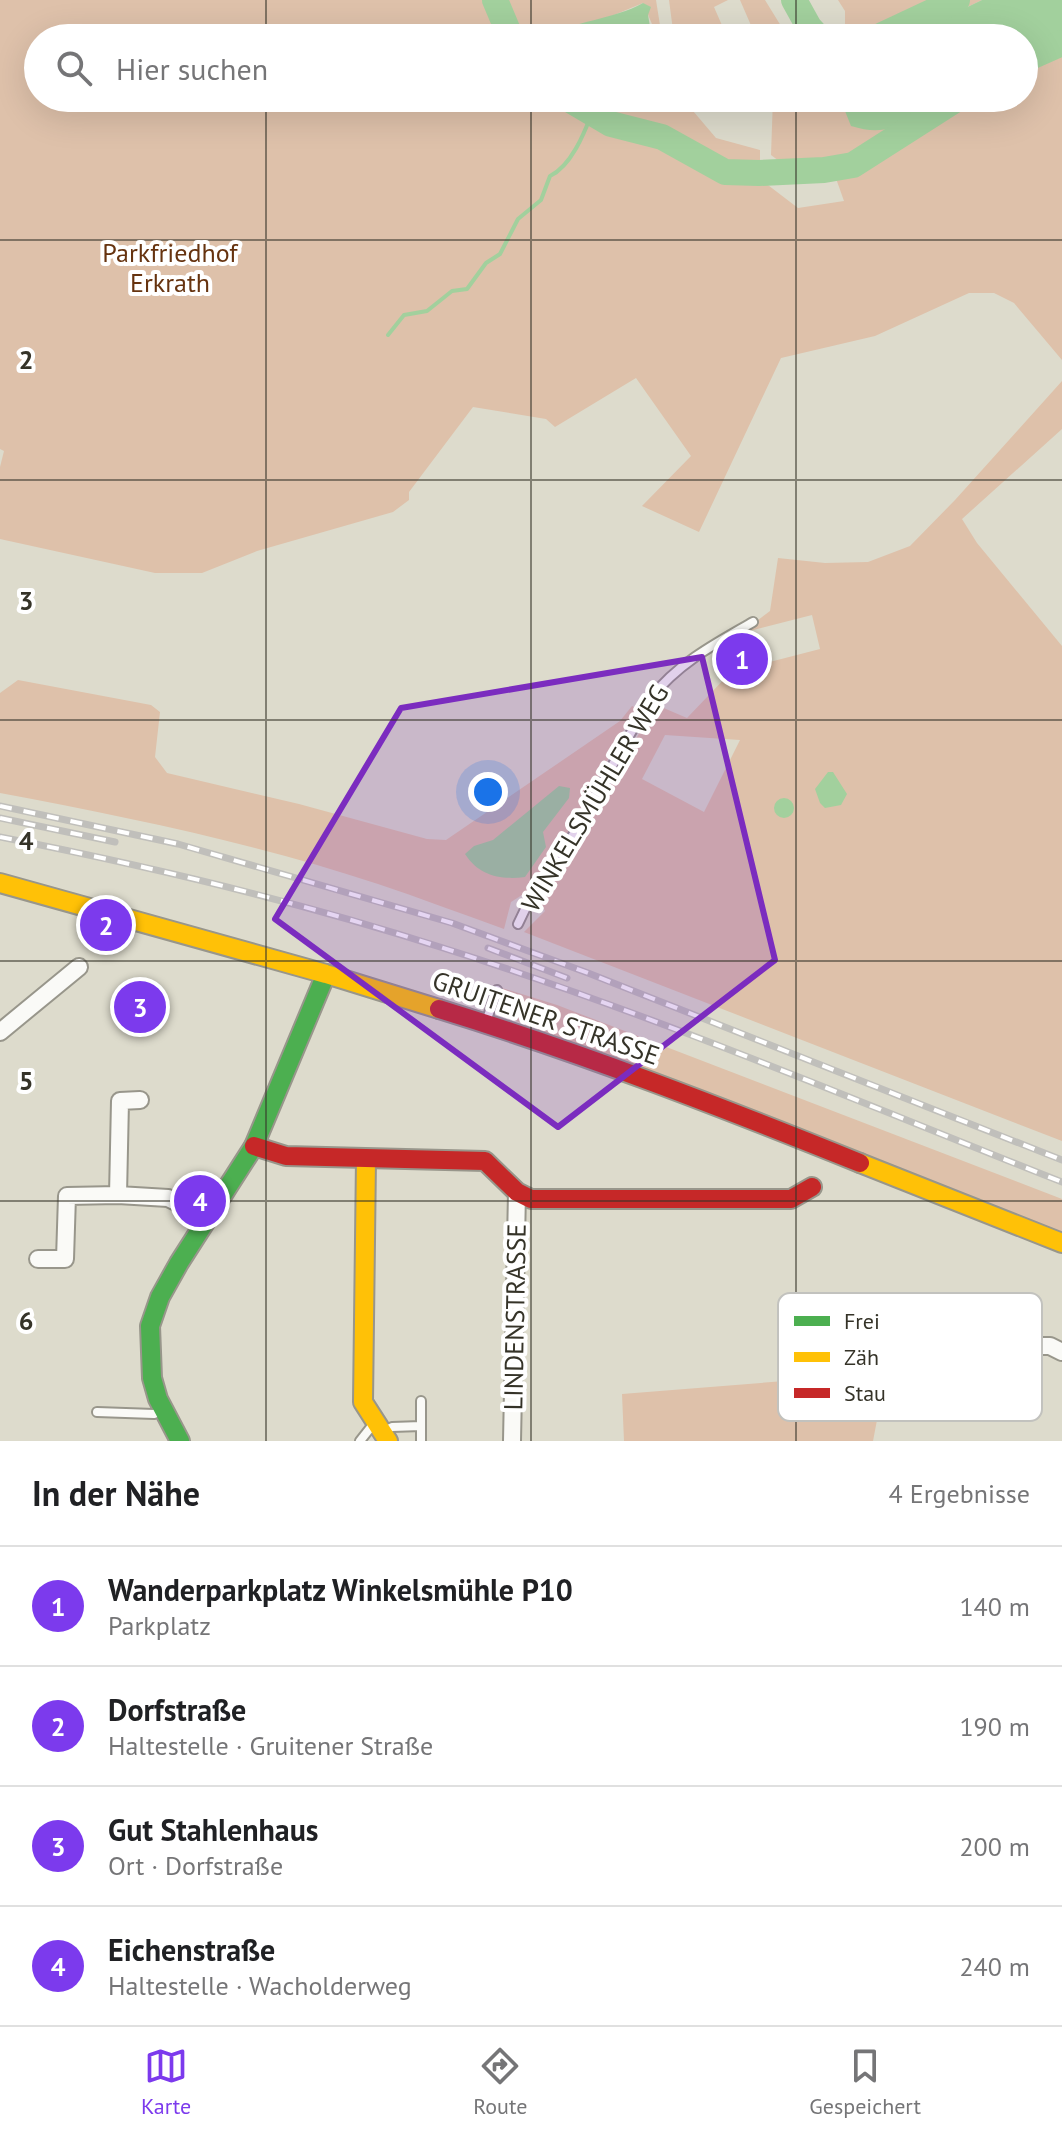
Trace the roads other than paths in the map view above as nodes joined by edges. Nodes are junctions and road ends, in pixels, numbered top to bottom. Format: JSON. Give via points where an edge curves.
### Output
{"nodes":[{"id":1,"x":753,"y":622,"type":"dead end"},
{"id":2,"x":0,"y":883,"type":"edge"},
{"id":3,"x":518,"y":924,"type":"dead end"},
{"id":4,"x":79,"y":967,"type":"dead end"},
{"id":5,"x":326,"y":974,"type":"junction"},
{"id":6,"x":497,"y":990,"type":"dead end"},
{"id":7,"x":486,"y":1023,"type":"junction"},
{"id":8,"x":0,"y":1032,"type":"edge"},
{"id":9,"x":140,"y":1100,"type":"dead end"},
{"id":10,"x":254,"y":1146,"type":"junction"},
{"id":11,"x":366,"y":1159,"type":"junction"},
{"id":12,"x":812,"y":1187,"type":"dead end"},
{"id":13,"x":517,"y":1192,"type":"junction"},
{"id":14,"x":118,"y":1195,"type":"junction"},
{"id":15,"x":209,"y":1218,"type":"junction"},
{"id":16,"x":1062,"y":1243,"type":"edge"},
{"id":17,"x":38,"y":1259,"type":"dead end"},
{"id":18,"x":1042,"y":1346,"type":"edge"},
{"id":19,"x":1062,"y":1352,"type":"edge"},
{"id":20,"x":421,"y":1401,"type":"dead end"},
{"id":21,"x":163,"y":1410,"type":"junction"},
{"id":22,"x":97,"y":1412,"type":"dead end"},
{"id":23,"x":421,"y":1426,"type":"junction"},
{"id":24,"x":383,"y":1431,"type":"edge"},
{"id":25,"x":180,"y":1441,"type":"edge"},
{"id":26,"x":360,"y":1441,"type":"edge"},
{"id":27,"x":421,"y":1441,"type":"edge"},
{"id":28,"x":512,"y":1441,"type":"edge"}],
"edges":[{"from":1,"to":3,"type":"lane","name":"WINKELSMÜHLER WEG","via":[[664,681]]},
{"from":2,"to":5,"type":"street","name":"GRUITENER STRASSE"},
{"from":4,"to":8,"type":"street"},
{"from":5,"to":7,"type":"street","name":"GRUITENER STRASSE"},
{"from":5,"to":10,"type":"street"},
{"from":6,"to":7,"type":"lane"},
{"from":7,"to":16,"type":"street","name":"GRUITENER STRASSE","via":[[682,1093]]},
{"from":9,"to":14,"type":"street","via":[[120,1101]]},
{"from":10,"to":11,"type":"street","via":[[286,1156]]},
{"from":10,"to":15,"type":"street"},
{"from":11,"to":13,"type":"street","via":[[485,1161]]},
{"from":11,"to":24,"type":"street","via":[[363,1402]]},
{"from":12,"to":13,"type":"street","via":[[791,1199],[741,1200],[531,1199]]},
{"from":13,"to":28,"type":"street","name":"LINDENSTRASSE"},
{"from":14,"to":15,"type":"street","via":[[168,1198]]},
{"from":14,"to":17,"type":"street","via":[[67,1196],[65,1259]]},
{"from":15,"to":21,"type":"street","via":[[160,1297],[150,1326],[152,1378]]},
{"from":18,"to":19,"type":"street"},
{"from":20,"to":23,"type":"lane"},
{"from":21,"to":22,"type":"lane"},
{"from":21,"to":25,"type":"street"},
{"from":23,"to":24,"type":"lane"},
{"from":23,"to":27,"type":"lane"},
{"from":24,"to":26,"type":"lane"}]}
